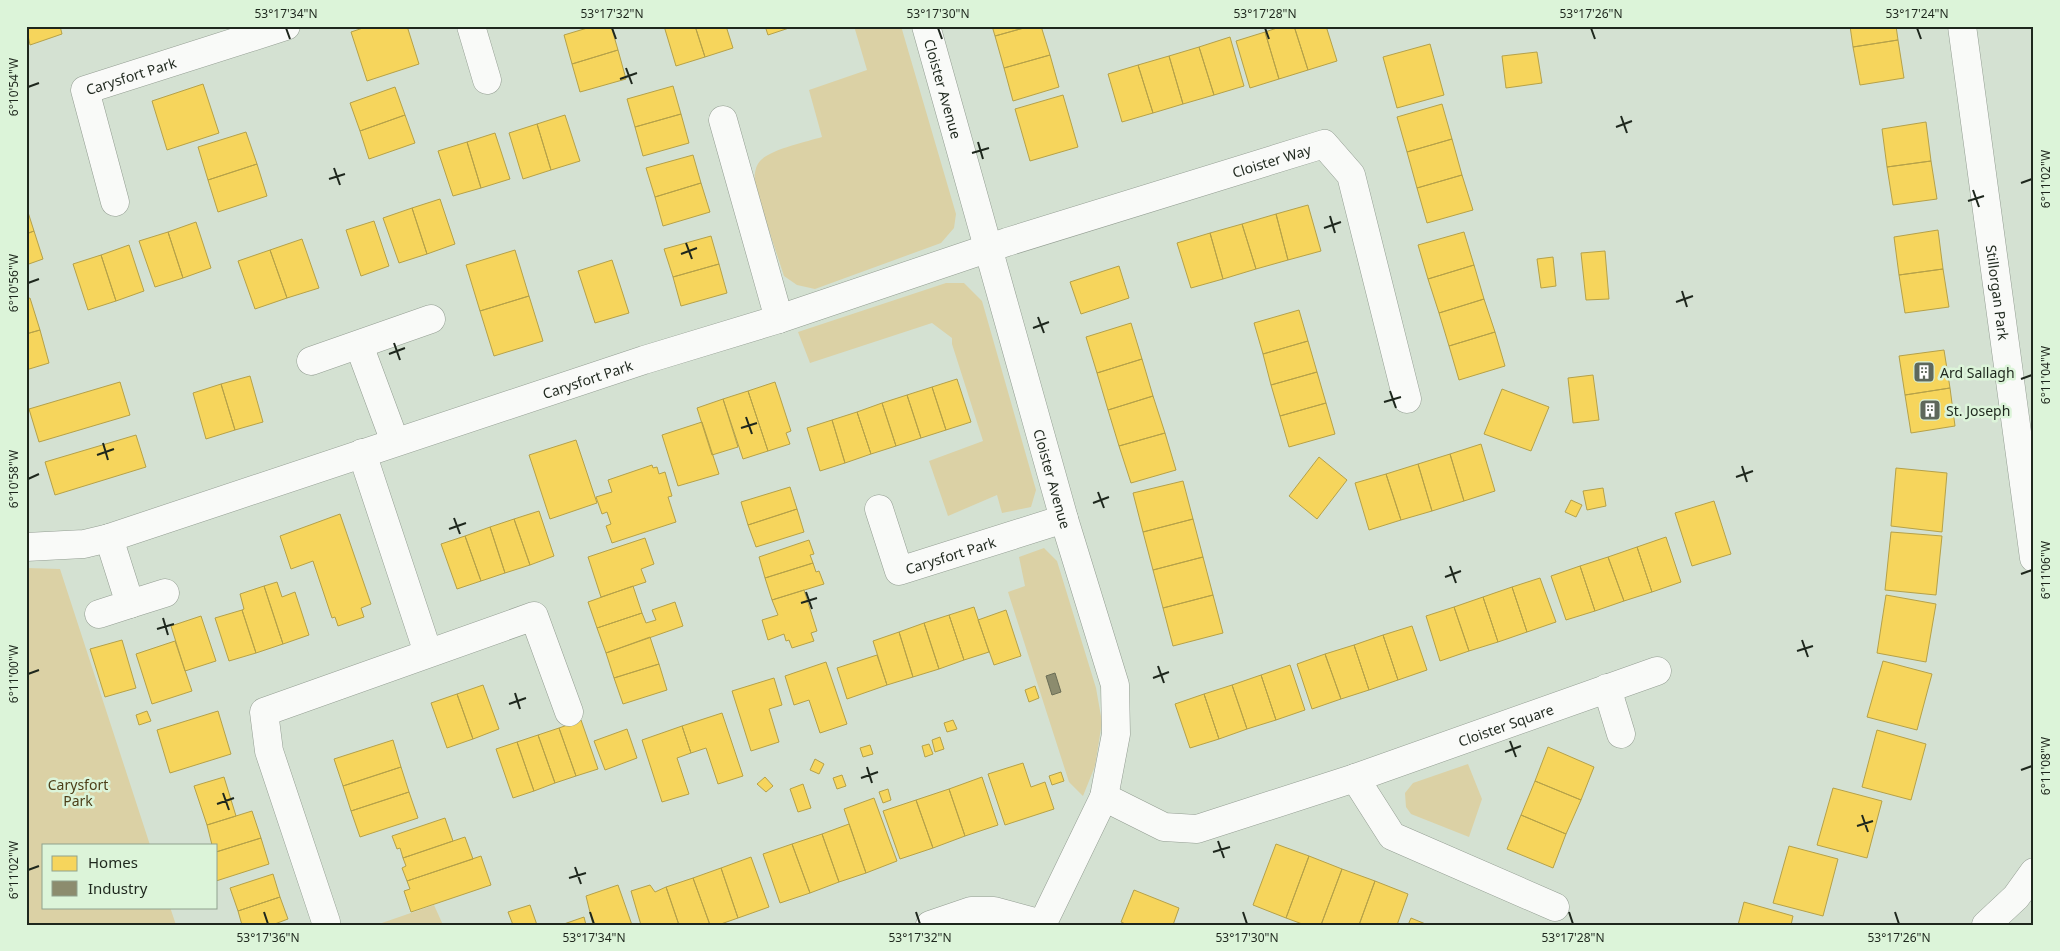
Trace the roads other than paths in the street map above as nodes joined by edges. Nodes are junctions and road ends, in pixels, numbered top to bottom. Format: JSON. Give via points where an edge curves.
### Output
{"nodes":[{"id":1,"x":286,"y":26,"type":"edge"},
{"id":2,"x":471,"y":26,"type":"edge"},
{"id":3,"x":926,"y":26,"type":"edge"},
{"id":4,"x":1962,"y":26,"type":"edge"},
{"id":5,"x":487,"y":80,"type":"dead end"},
{"id":6,"x":723,"y":120,"type":"dead end"},
{"id":7,"x":115,"y":202,"type":"dead end"},
{"id":8,"x":987,"y":249,"type":"junction"},
{"id":9,"x":431,"y":319,"type":"dead end"},
{"id":10,"x":779,"y":319,"type":"junction"},
{"id":11,"x":358,"y":345,"type":"junction"},
{"id":12,"x":311,"y":361,"type":"dead end"},
{"id":13,"x":1407,"y":399,"type":"dead end"},
{"id":14,"x":395,"y":442,"type":"junction"},
{"id":15,"x":362,"y":453,"type":"junction"},
{"id":16,"x":879,"y":509,"type":"dead end"},
{"id":17,"x":1064,"y":519,"type":"junction"},
{"id":18,"x":109,"y":538,"type":"junction"},
{"id":19,"x":26,"y":547,"type":"edge"},
{"id":20,"x":2034,"y":558,"type":"edge"},
{"id":21,"x":165,"y":593,"type":"dead end"},
{"id":22,"x":130,"y":604,"type":"junction"},
{"id":23,"x":99,"y":614,"type":"dead end"},
{"id":24,"x":428,"y":653,"type":"junction"},
{"id":25,"x":1657,"y":671,"type":"dead end"},
{"id":26,"x":1607,"y":688,"type":"junction"},
{"id":27,"x":569,"y":712,"type":"dead end"},
{"id":28,"x":1620,"y":734,"type":"dead end"},
{"id":29,"x":1354,"y":778,"type":"junction"},
{"id":30,"x":1104,"y":797,"type":"junction"},
{"id":31,"x":2034,"y":872,"type":"edge"},
{"id":32,"x":1554,"y":907,"type":"dead end"},
{"id":33,"x":326,"y":922,"type":"dead end"},
{"id":34,"x":1042,"y":924,"type":"edge"},
{"id":35,"x":930,"y":925,"type":"edge"},
{"id":36,"x":1986,"y":925,"type":"edge"}],
"edges":[{"from":1,"to":7,"type":"street","name":"Carysfort Park","via":[[85,90]]},
{"from":2,"to":5,"type":"street"},
{"from":3,"to":8,"type":"street","name":"Cloister Avenue"},
{"from":4,"to":20,"type":"street","name":"Stillorgan Park"},
{"from":6,"to":10,"type":"street"},
{"from":8,"to":10,"type":"street","name":"Carysfort Park"},
{"from":8,"to":13,"type":"street","name":"Cloister Way","via":[[1324,144],[1351,175]]},
{"from":8,"to":17,"type":"street","name":"Cloister Avenue"},
{"from":9,"to":11,"type":"street"},
{"from":10,"to":14,"type":"street","name":"Carysfort Park"},
{"from":11,"to":12,"type":"street"},
{"from":11,"to":14,"type":"street"},
{"from":14,"to":15,"type":"street","name":"Carysfort Park"},
{"from":15,"to":18,"type":"street","name":"Carysfort Park"},
{"from":15,"to":24,"type":"street"},
{"from":16,"to":17,"type":"street","name":"Carysfort Park","via":[[898,571]]},
{"from":17,"to":30,"type":"street","name":"Cloister Avenue","via":[[1114,685],[1116,734]]},
{"from":18,"to":19,"type":"street","name":"Carysfort Park","via":[[84,544]]},
{"from":18,"to":22,"type":"street"},
{"from":21,"to":22,"type":"street"},
{"from":22,"to":23,"type":"street"},
{"from":24,"to":27,"type":"street","via":[[534,616]]},
{"from":24,"to":33,"type":"street","via":[[264,712],[269,750]]},
{"from":25,"to":26,"type":"street","name":"Cloister Square"},
{"from":26,"to":28,"type":"street"},
{"from":26,"to":29,"type":"street","name":"Cloister Square"},
{"from":29,"to":30,"type":"street","name":"Cloister Square","via":[[1198,828],[1164,827]]},
{"from":29,"to":32,"type":"street","via":[[1392,836]]},
{"from":30,"to":34,"type":"street","name":"Cloister Avenue"},
{"from":31,"to":36,"type":"street","via":[[2016,897]]},
{"from":34,"to":35,"type":"street","via":[[994,911],[971,911]]}]}
